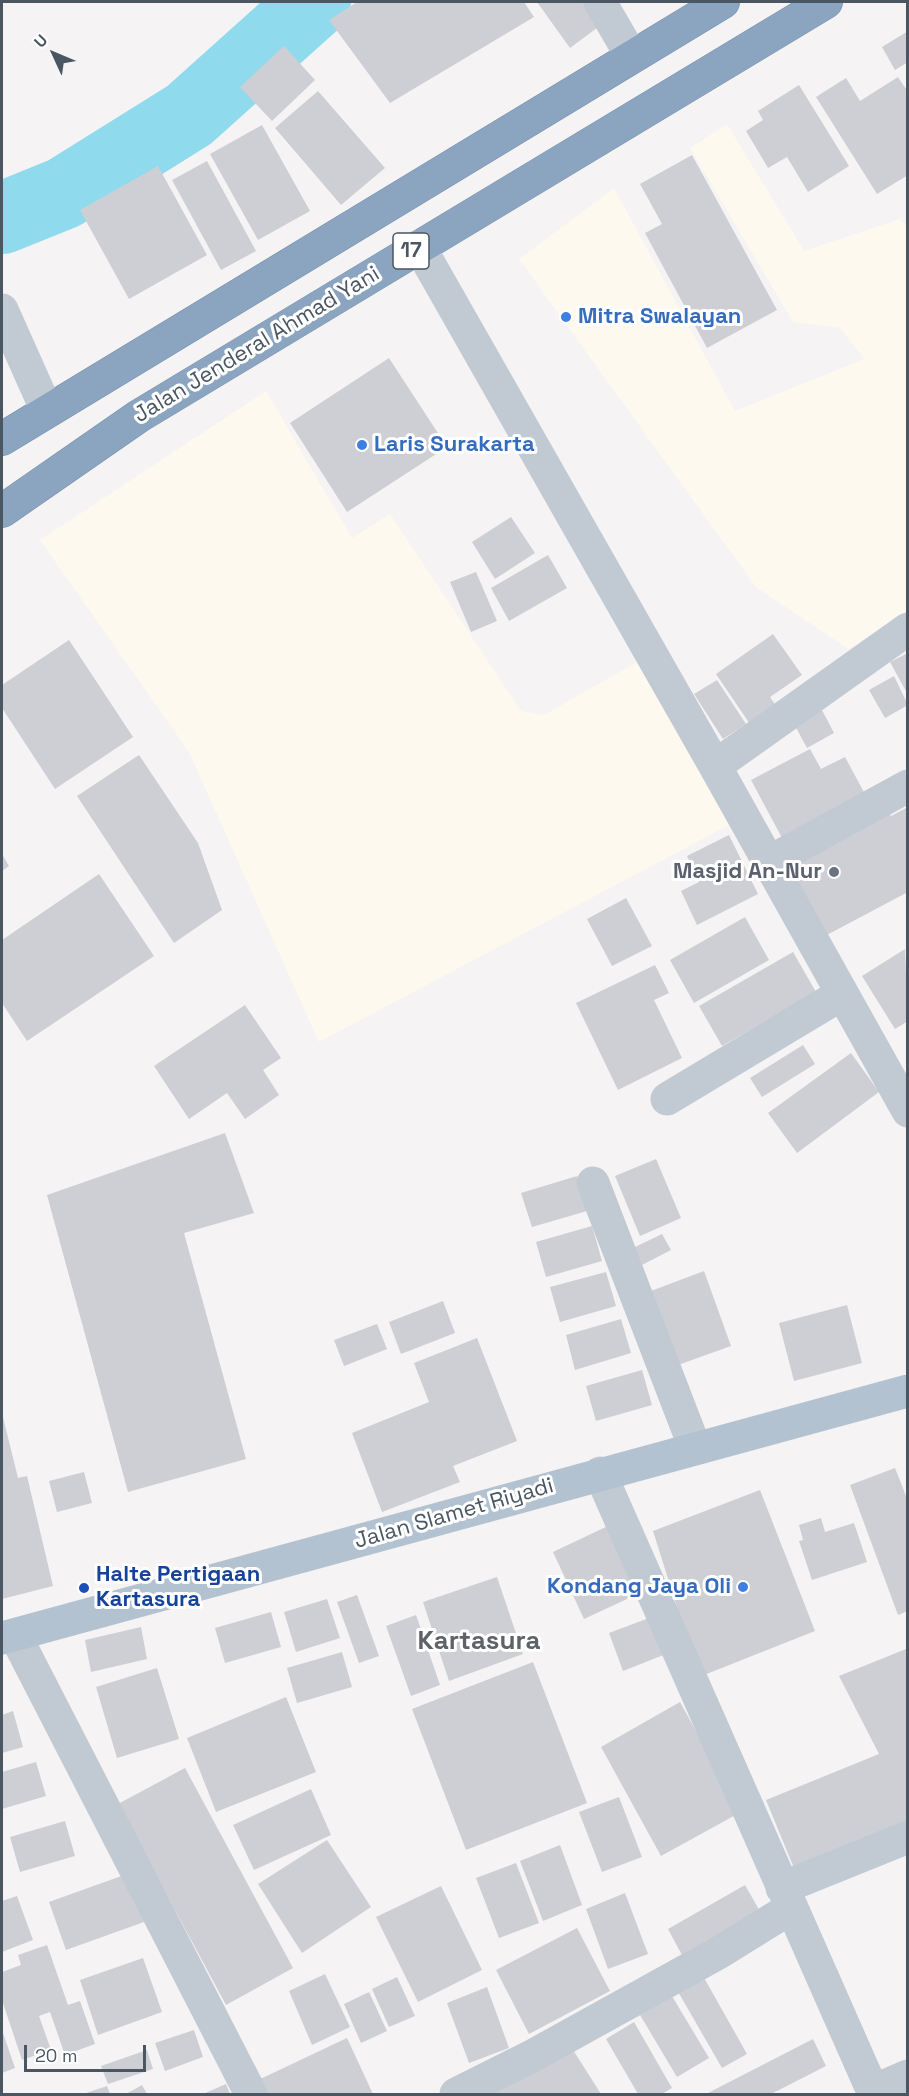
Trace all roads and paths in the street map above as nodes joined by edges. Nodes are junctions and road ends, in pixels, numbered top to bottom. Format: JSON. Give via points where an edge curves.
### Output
{"nodes":[{"id":1,"x":600,"y":2,"type":"edge"},
{"id":2,"x":723,"y":2,"type":"edge"},
{"id":3,"x":826,"y":2,"type":"edge"},
{"id":4,"x":632,"y":57,"type":"junction"},
{"id":5,"x":419,"y":246,"type":"junction"},
{"id":6,"x":2,"y":310,"type":"edge"},
{"id":7,"x":47,"y":411,"type":"junction"},
{"id":8,"x":2,"y":439,"type":"edge"},
{"id":9,"x":2,"y":511,"type":"edge"},
{"id":10,"x":908,"y":629,"type":"edge"},
{"id":11,"x":715,"y":766,"type":"junction"},
{"id":12,"x":908,"y":786,"type":"edge"},
{"id":13,"x":769,"y":862,"type":"junction"},
{"id":14,"x":842,"y":994,"type":"junction"},
{"id":15,"x":667,"y":1099,"type":"dead end"},
{"id":16,"x":908,"y":1111,"type":"edge"},
{"id":17,"x":593,"y":1183,"type":"dead end"},
{"id":18,"x":908,"y":1391,"type":"edge"},
{"id":19,"x":695,"y":1448,"type":"junction"},
{"id":20,"x":600,"y":1473,"type":"junction"},
{"id":21,"x":8,"y":1637,"type":"edge"},
{"id":22,"x":908,"y":1837,"type":"edge"},
{"id":23,"x":786,"y":1898,"type":"junction"},
{"id":24,"x":908,"y":2076,"type":"edge"},
{"id":25,"x":873,"y":2093,"type":"edge"},
{"id":26,"x":251,"y":2094,"type":"edge"},
{"id":27,"x":456,"y":2094,"type":"edge"}],
"edges":[{"from":1,"to":4,"type":"street"},
{"from":2,"to":4,"type":"highway","number":"17"},
{"from":3,"to":5,"type":"highway","name":"Jalan Jenderal Ahmad Yani","number":"17"},
{"from":4,"to":7,"type":"highway","number":"17"},
{"from":5,"to":9,"type":"highway","name":"Jalan Jenderal Ahmad Yani","number":"17","via":[[139,416]]},
{"from":5,"to":11,"type":"street"},
{"from":6,"to":7,"type":"street"},
{"from":7,"to":8,"type":"highway","number":"17"},
{"from":10,"to":11,"type":"street"},
{"from":11,"to":13,"type":"street"},
{"from":12,"to":13,"type":"street"},
{"from":13,"to":14,"type":"street"},
{"from":14,"to":15,"type":"street"},
{"from":14,"to":16,"type":"street"},
{"from":17,"to":19,"type":"street"},
{"from":18,"to":19,"type":"main road","name":"Jalan Slamet Riyadi"},
{"from":19,"to":20,"type":"main road","name":"Jalan Slamet Riyadi"},
{"from":20,"to":21,"type":"main road","name":"Jalan Slamet Riyadi"},
{"from":20,"to":23,"type":"street"},
{"from":21,"to":26,"type":"street"},
{"from":22,"to":23,"type":"street"},
{"from":23,"to":25,"type":"street"},
{"from":23,"to":27,"type":"street","via":[[720,1952]]},
{"from":24,"to":25,"type":"street"}]}
